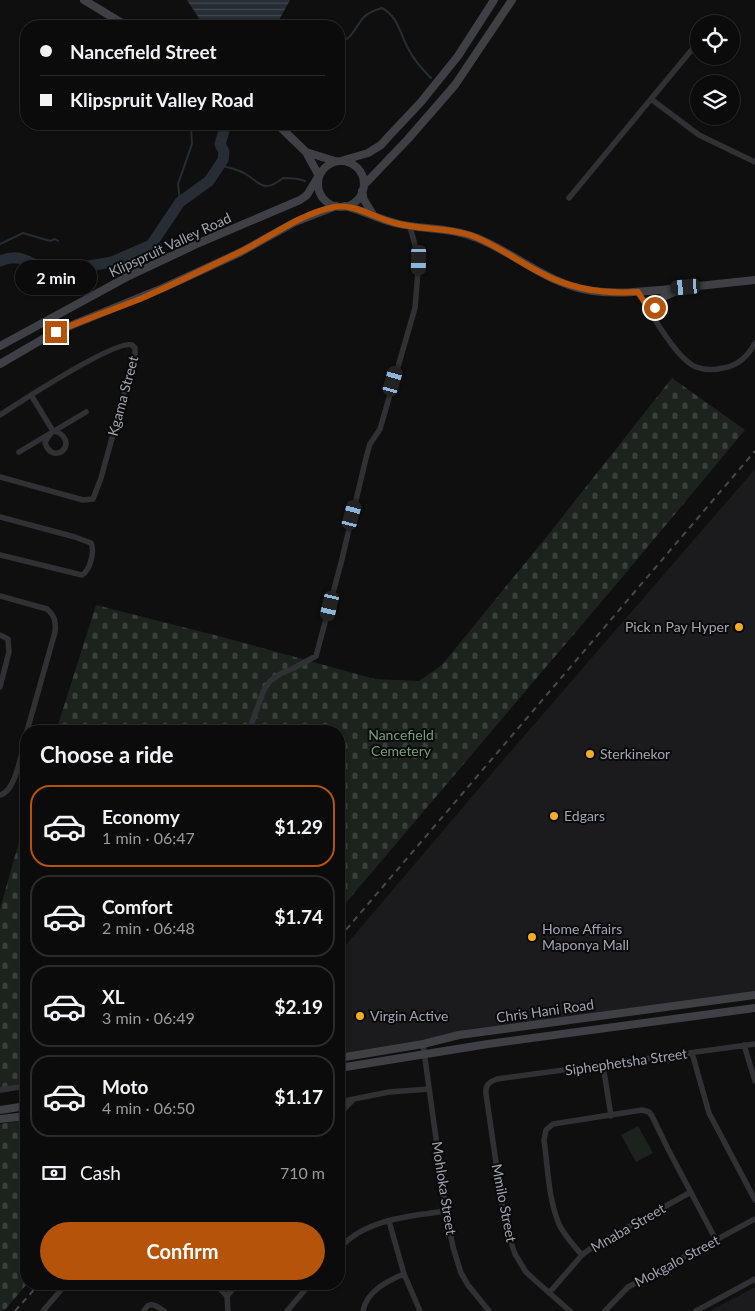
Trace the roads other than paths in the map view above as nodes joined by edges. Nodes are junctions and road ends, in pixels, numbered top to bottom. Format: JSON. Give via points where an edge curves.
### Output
{"nodes":[{"id":1,"x":84,"y":0,"type":"edge"},
{"id":2,"x":494,"y":0,"type":"edge"},
{"id":3,"x":512,"y":0,"type":"edge"},
{"id":4,"x":117,"y":20,"type":"edge"},
{"id":5,"x":690,"y":52,"type":"edge"},
{"id":6,"x":651,"y":99,"type":"junction"},
{"id":7,"x":283,"y":130,"type":"edge"},
{"id":8,"x":306,"y":152,"type":"junction"},
{"id":9,"x":339,"y":161,"type":"junction"},
{"id":10,"x":755,"y":162,"type":"edge"},
{"id":11,"x":319,"y":176,"type":"junction"},
{"id":12,"x":363,"y":188,"type":"junction"},
{"id":13,"x":569,"y":198,"type":"dead end"},
{"id":14,"x":336,"y":206,"type":"junction"},
{"id":15,"x":345,"y":206,"type":"junction"},
{"id":16,"x":374,"y":216,"type":"junction"},
{"id":17,"x":410,"y":227,"type":"junction"},
{"id":18,"x":755,"y":280,"type":"edge"},
{"id":19,"x":686,"y":287,"type":"junction"},
{"id":20,"x":638,"y":292,"type":"junction"},
{"id":21,"x":654,"y":317,"type":"junction"},
{"id":22,"x":755,"y":343,"type":"edge"},
{"id":23,"x":0,"y":346,"type":"edge"},
{"id":24,"x":0,"y":364,"type":"edge"},
{"id":25,"x":31,"y":395,"type":"junction"},
{"id":26,"x":86,"y":412,"type":"dead end"},
{"id":27,"x":0,"y":415,"type":"edge"},
{"id":28,"x":53,"y":431,"type":"junction"},
{"id":29,"x":19,"y":452,"type":"dead end"},
{"id":30,"x":0,"y":477,"type":"edge"},
{"id":31,"x":0,"y":517,"type":"edge"},
{"id":32,"x":0,"y":555,"type":"edge"},
{"id":33,"x":0,"y":596,"type":"edge"},
{"id":34,"x":0,"y":635,"type":"edge"},
{"id":35,"x":0,"y":687,"type":"edge"},
{"id":36,"x":29,"y":725,"type":"edge"},
{"id":37,"x":251,"y":725,"type":"edge"},
{"id":38,"x":20,"y":757,"type":"edge"},
{"id":39,"x":0,"y":795,"type":"edge"},
{"id":40,"x":755,"y":995,"type":"edge"},
{"id":41,"x":755,"y":1008,"type":"edge"},
{"id":42,"x":423,"y":1044,"type":"junction"},
{"id":43,"x":755,"y":1044,"type":"edge"},
{"id":44,"x":744,"y":1045,"type":"junction"},
{"id":45,"x":692,"y":1053,"type":"junction"},
{"id":46,"x":425,"y":1056,"type":"junction"},
{"id":47,"x":345,"y":1057,"type":"edge"},
{"id":48,"x":603,"y":1065,"type":"junction"},
{"id":49,"x":345,"y":1067,"type":"edge"},
{"id":50,"x":497,"y":1079,"type":"joint"},
{"id":51,"x":755,"y":1081,"type":"edge"},
{"id":52,"x":20,"y":1087,"type":"edge"},
{"id":53,"x":429,"y":1089,"type":"junction"},
{"id":54,"x":0,"y":1090,"type":"edge"},
{"id":55,"x":353,"y":1099,"type":"junction"},
{"id":56,"x":345,"y":1101,"type":"edge"},
{"id":57,"x":20,"y":1107,"type":"edge"},
{"id":58,"x":345,"y":1108,"type":"edge"},
{"id":59,"x":0,"y":1110,"type":"edge"},
{"id":60,"x":611,"y":1116,"type":"junction"},
{"id":61,"x":20,"y":1117,"type":"edge"},
{"id":62,"x":0,"y":1119,"type":"edge"},
{"id":63,"x":691,"y":1192,"type":"junction"},
{"id":64,"x":755,"y":1200,"type":"edge"},
{"id":65,"x":446,"y":1211,"type":"junction"},
{"id":66,"x":389,"y":1220,"type":"junction"},
{"id":67,"x":755,"y":1220,"type":"edge"},
{"id":68,"x":716,"y":1240,"type":"junction"},
{"id":69,"x":345,"y":1242,"type":"edge"},
{"id":70,"x":582,"y":1255,"type":"junction"},
{"id":71,"x":404,"y":1274,"type":"junction"},
{"id":72,"x":755,"y":1279,"type":"edge"},
{"id":73,"x":61,"y":1290,"type":"edge"},
{"id":74,"x":221,"y":1290,"type":"edge"},
{"id":75,"x":232,"y":1290,"type":"edge"},
{"id":76,"x":305,"y":1290,"type":"edge"},
{"id":77,"x":549,"y":1293,"type":"junction"},
{"id":78,"x":227,"y":1296,"type":"junction"},
{"id":79,"x":43,"y":1311,"type":"edge"},
{"id":80,"x":144,"y":1311,"type":"edge"},
{"id":81,"x":164,"y":1311,"type":"edge"},
{"id":82,"x":228,"y":1311,"type":"edge"},
{"id":83,"x":287,"y":1311,"type":"edge"},
{"id":84,"x":363,"y":1311,"type":"edge"},
{"id":85,"x":420,"y":1311,"type":"edge"},
{"id":86,"x":489,"y":1311,"type":"edge"},
{"id":87,"x":570,"y":1311,"type":"edge"},
{"id":88,"x":604,"y":1311,"type":"edge"},
{"id":89,"x":696,"y":1311,"type":"edge"}],
"edges":[{"from":1,"to":4,"type":"main road"},
{"from":2,"to":9,"type":"main road","via":[[458,56],[381,145],[368,153]]},
{"from":3,"to":12,"type":"main road","via":[[455,85]]},
{"from":5,"to":6,"type":"street"},
{"from":6,"to":10,"type":"street","via":[[699,135]]},
{"from":6,"to":13,"type":"street"},
{"from":7,"to":8,"type":"main road"},
{"from":8,"to":9,"type":"main road"},
{"from":8,"to":11,"type":"main road"},
{"from":9,"to":11,"type":"main road","via":[[327,165]]},
{"from":9,"to":12,"type":"main road","via":[[358,168]]},
{"from":11,"to":14,"type":"main road","via":[[320,194]]},
{"from":11,"to":23,"type":"main road","name":"Klipspruit Valley Road","via":[[300,200],[199,242],[127,277]]},
{"from":12,"to":15,"type":"main road","via":[[356,201]]},
{"from":12,"to":16,"type":"main road","via":[[364,200]]},
{"from":14,"to":15,"type":"main road"},
{"from":14,"to":24,"type":"main road","via":[[295,222],[241,252],[163,288],[56,332]]},
{"from":15,"to":16,"type":"main road"},
{"from":16,"to":17,"type":"main road"},
{"from":17,"to":20,"type":"main road","via":[[444,229],[477,238],[573,287],[607,293]]},
{"from":17,"to":37,"type":"street","via":[[419,260],[415,308],[380,429],[367,454],[316,656],[270,681]]},
{"from":18,"to":19,"type":"main road"},
{"from":19,"to":20,"type":"main road"},
{"from":19,"to":21,"type":"main road","via":[[659,300]]},
{"from":20,"to":21,"type":"street"},
{"from":21,"to":22,"type":"street","via":[[681,356],[696,367],[718,369],[735,364],[749,353]]},
{"from":25,"to":27,"type":"street","name":"Kgama Street"},
{"from":25,"to":28,"type":"street"},
{"from":25,"to":30,"type":"street","name":"Kgama Street","via":[[117,348],[128,344],[135,348],[93,499],[83,500]]},
{"from":26,"to":28,"type":"street"},
{"from":28,"to":29,"type":"street"},
{"from":31,"to":32,"type":"street","via":[[75,537],[91,543],[93,547],[87,571],[82,575]]},
{"from":33,"to":36,"type":"street","via":[[47,609],[55,619],[55,632]]},
{"from":34,"to":35,"type":"street","via":[[8,639],[10,648]]},
{"from":38,"to":39,"type":"street","via":[[12,785]]},
{"from":40,"to":42,"type":"main road","name":"Chris Hani Road","via":[[459,1035]]},
{"from":41,"to":46,"type":"main road","name":"Chris Hani Road","via":[[488,1044]]},
{"from":42,"to":46,"type":"street","name":"Mohloka Street"},
{"from":42,"to":47,"type":"main road","name":"Chris Hani Road"},
{"from":43,"to":44,"type":"street","name":"Siphephetsha Street"},
{"from":44,"to":45,"type":"street","name":"Siphephetsha Street"},
{"from":44,"to":51,"type":"street"},
{"from":45,"to":48,"type":"street","name":"Siphephetsha Street"},
{"from":45,"to":64,"type":"street","via":[[709,1113]]},
{"from":46,"to":49,"type":"main road","name":"Chris Hani Road"},
{"from":46,"to":53,"type":"street","name":"Mohloka Street"},
{"from":48,"to":50,"type":"street","name":"Siphephetsha Street"},
{"from":48,"to":60,"type":"street"},
{"from":50,"to":77,"type":"street","name":"Mmilo Street","via":[[488,1083],[485,1091],[505,1224],[514,1254],[526,1272]]},
{"from":52,"to":54,"type":"street"},
{"from":53,"to":55,"type":"street"},
{"from":53,"to":65,"type":"street","name":"Mohloka Street"},
{"from":55,"to":56,"type":"street"},
{"from":55,"to":58,"type":"street"},
{"from":57,"to":59,"type":"main road"},
{"from":60,"to":63,"type":"street","via":[[642,1110],[651,1114]]},
{"from":60,"to":70,"type":"street","via":[[553,1124],[546,1130],[544,1140],[555,1212],[568,1238]]},
{"from":61,"to":62,"type":"main road"},
{"from":63,"to":68,"type":"street"},
{"from":63,"to":70,"type":"street","name":"Mnaba Street"},
{"from":65,"to":66,"type":"street"},
{"from":65,"to":86,"type":"street","name":"Mohloka Street","via":[[461,1273]]},
{"from":66,"to":69,"type":"street","via":[[354,1234]]},
{"from":66,"to":71,"type":"street"},
{"from":67,"to":68,"type":"street","name":"Mokgalo Street"},
{"from":68,"to":88,"type":"street","name":"Mokgalo Street","via":[[628,1288]]},
{"from":70,"to":77,"type":"street","name":"Mnaba Street"},
{"from":71,"to":84,"type":"street","via":[[382,1284],[366,1301]]},
{"from":71,"to":85,"type":"street"},
{"from":72,"to":89,"type":"street"},
{"from":73,"to":79,"type":"street"},
{"from":74,"to":78,"type":"street"},
{"from":75,"to":78,"type":"street"},
{"from":76,"to":83,"type":"street"},
{"from":77,"to":87,"type":"street","name":"Mmilo Street"},
{"from":78,"to":82,"type":"street"},
{"from":80,"to":81,"type":"street","via":[[150,1304]]}]}
